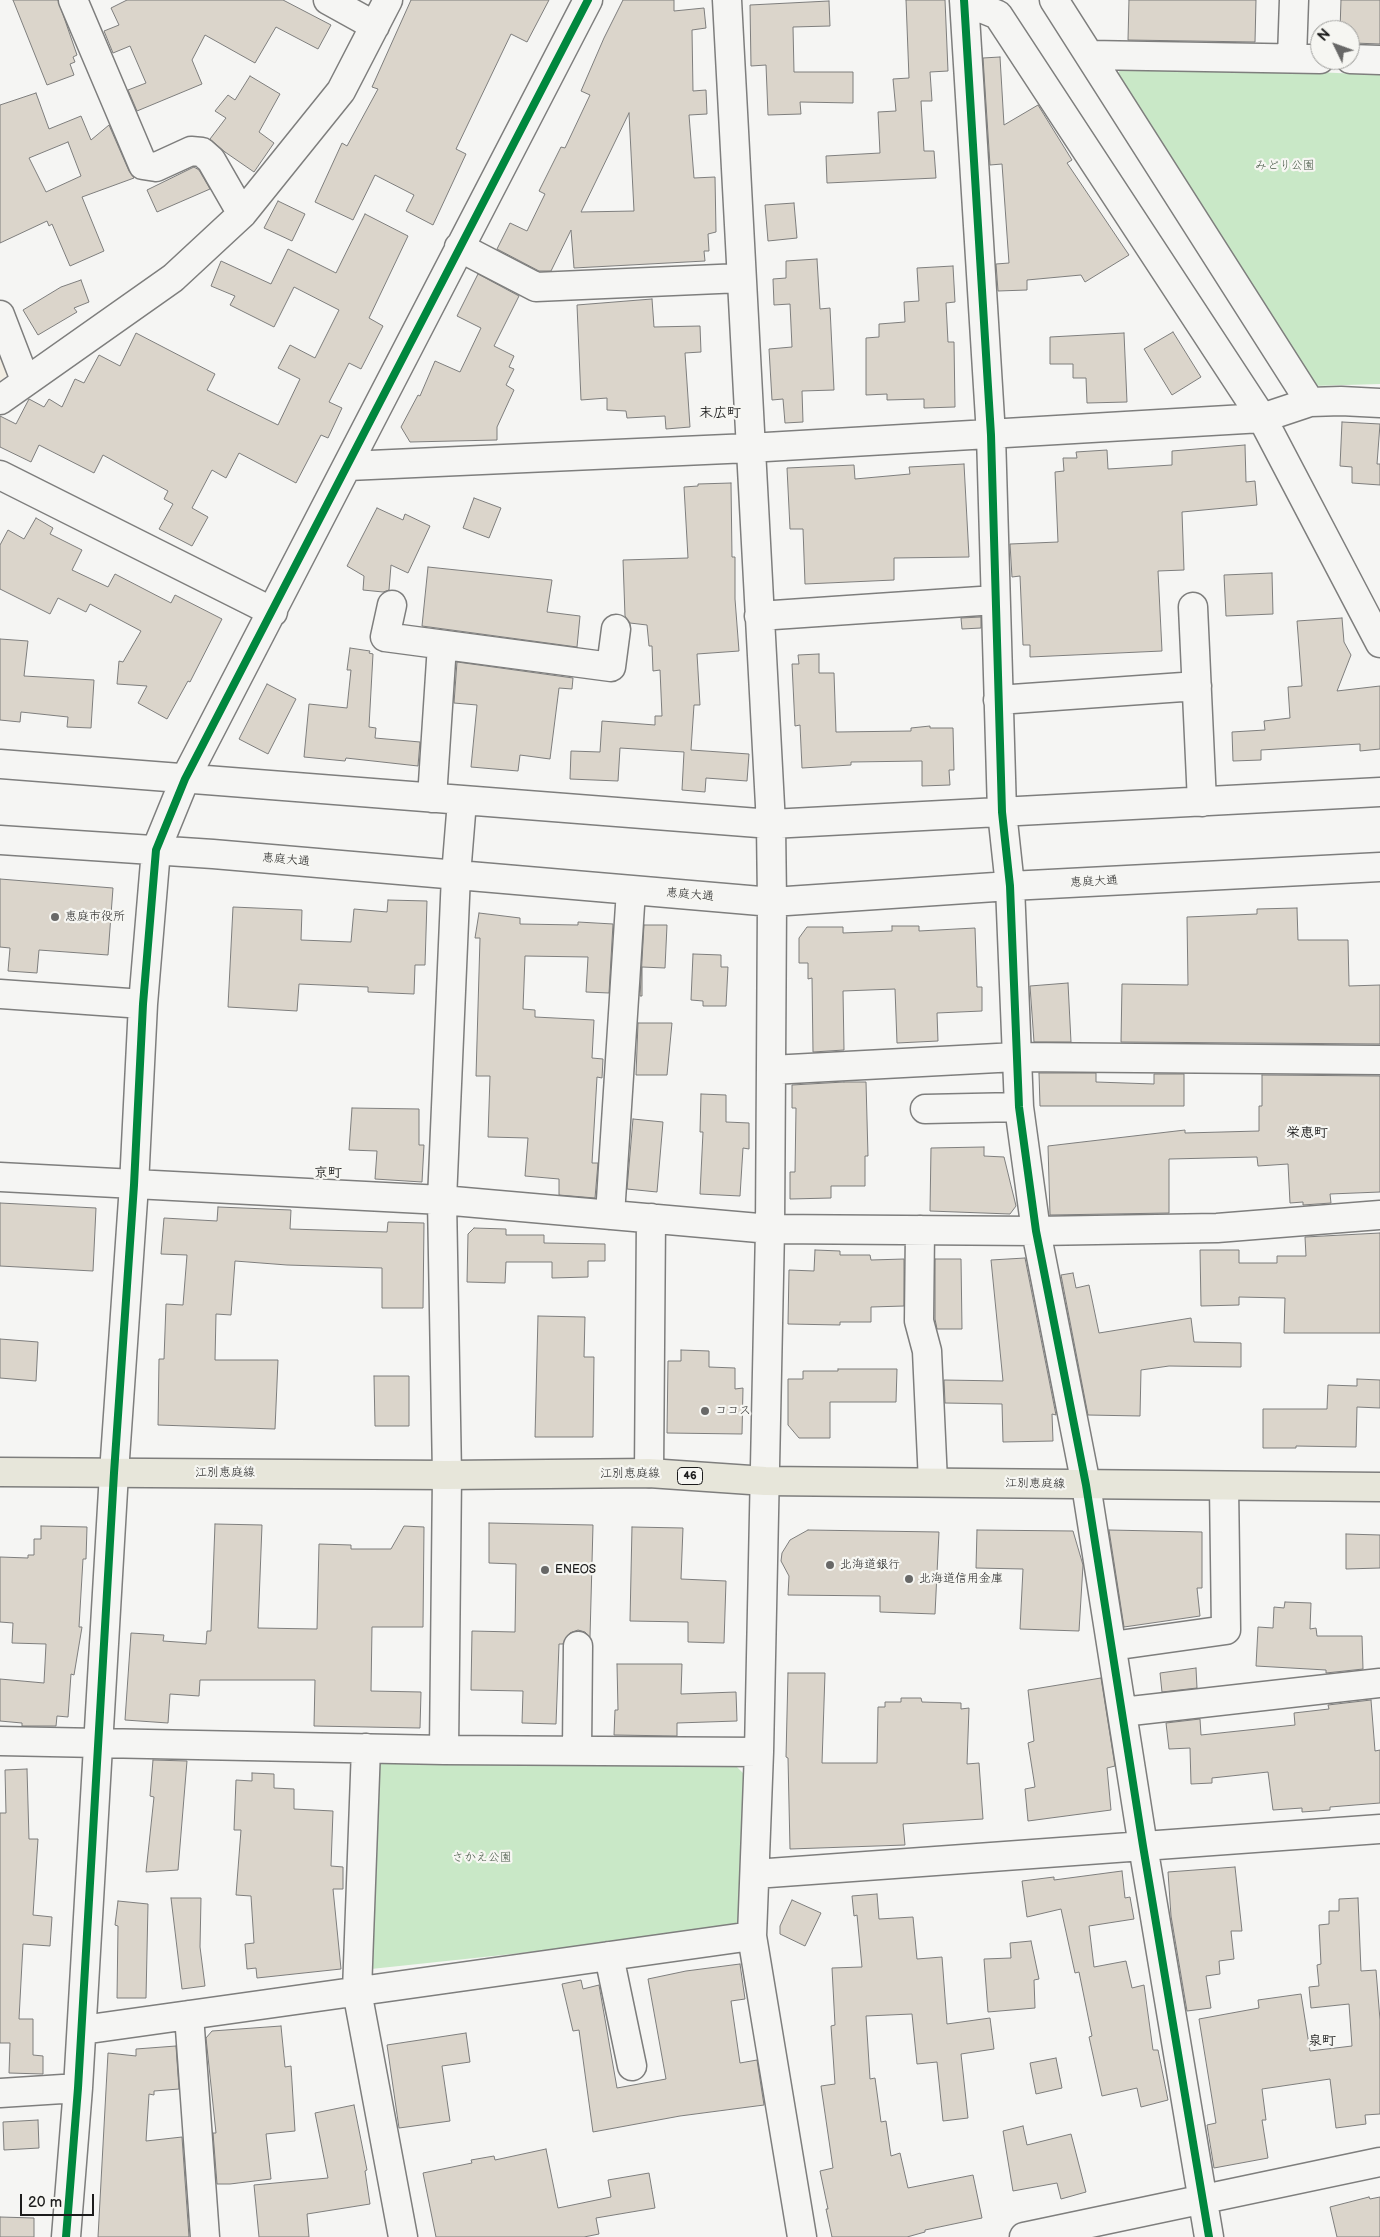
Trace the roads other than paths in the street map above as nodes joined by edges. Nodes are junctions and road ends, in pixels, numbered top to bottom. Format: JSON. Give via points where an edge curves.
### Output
{"nodes":[{"id":1,"x":73,"y":0,"type":"edge"},
{"id":2,"x":328,"y":0,"type":"edge"},
{"id":3,"x":388,"y":0,"type":"edge"},
{"id":4,"x":588,"y":0,"type":"edge"},
{"id":5,"x":727,"y":0,"type":"edge"},
{"id":6,"x":1054,"y":0,"type":"edge"},
{"id":7,"x":1294,"y":0,"type":"edge"},
{"id":8,"x":964,"y":1,"type":"edge"},
{"id":9,"x":375,"y":26,"type":"junction"},
{"id":10,"x":1090,"y":55,"type":"junction"},
{"id":11,"x":1292,"y":58,"type":"junction"},
{"id":12,"x":1310,"y":59,"type":"edge"},
{"id":13,"x":1360,"y":59,"type":"edge"},
{"id":14,"x":1380,"y":60,"type":"edge"},
{"id":15,"x":242,"y":214,"type":"junction"},
{"id":16,"x":459,"y":247,"type":"junction"},
{"id":17,"x":740,"y":278,"type":"junction"},
{"id":18,"x":0,"y":314,"type":"edge"},
{"id":19,"x":25,"y":380,"type":"junction"},
{"id":20,"x":0,"y":400,"type":"edge"},
{"id":21,"x":1310,"y":402,"type":"junction"},
{"id":22,"x":1380,"y":403,"type":"edge"},
{"id":23,"x":1262,"y":418,"type":"junction"},
{"id":24,"x":991,"y":435,"type":"junction"},
{"id":25,"x":749,"y":448,"type":"junction"},
{"id":26,"x":348,"y":466,"type":"junction"},
{"id":27,"x":0,"y":475,"type":"edge"},
{"id":28,"x":995,"y":600,"type":"junction"},
{"id":29,"x":392,"y":605,"type":"dead end"},
{"id":30,"x":1193,"y":607,"type":"dead end"},
{"id":31,"x":272,"y":612,"type":"junction"},
{"id":32,"x":759,"y":616,"type":"junction"},
{"id":33,"x":616,"y":629,"type":"dead end"},
{"id":34,"x":1380,"y":643,"type":"edge"},
{"id":35,"x":442,"y":645,"type":"junction"},
{"id":36,"x":1197,"y":686,"type":"junction"},
{"id":37,"x":998,"y":700,"type":"junction"},
{"id":38,"x":0,"y":764,"type":"edge"},
{"id":39,"x":185,"y":779,"type":"junction"},
{"id":40,"x":1380,"y":792,"type":"edge"},
{"id":41,"x":432,"y":798,"type":"junction"},
{"id":42,"x":462,"y":801,"type":"junction"},
{"id":43,"x":1202,"y":802,"type":"junction"},
{"id":44,"x":1002,"y":812,"type":"junction"},
{"id":45,"x":771,"y":824,"type":"junction"},
{"id":46,"x":0,"y":840,"type":"edge"},
{"id":47,"x":156,"y":850,"type":"junction"},
{"id":48,"x":1380,"y":867,"type":"edge"},
{"id":49,"x":456,"y":875,"type":"junction"},
{"id":50,"x":1010,"y":886,"type":"junction"},
{"id":51,"x":631,"y":890,"type":"junction"},
{"id":52,"x":772,"y":902,"type":"junction"},
{"id":53,"x":0,"y":994,"type":"edge"},
{"id":54,"x":143,"y":1004,"type":"junction"},
{"id":55,"x":1016,"y":1057,"type":"junction"},
{"id":56,"x":1380,"y":1060,"type":"edge"},
{"id":57,"x":771,"y":1070,"type":"junction"},
{"id":58,"x":1019,"y":1107,"type":"junction"},
{"id":59,"x":925,"y":1109,"type":"dead end"},
{"id":60,"x":0,"y":1177,"type":"edge"},
{"id":61,"x":134,"y":1185,"type":"junction"},
{"id":62,"x":442,"y":1200,"type":"junction"},
{"id":63,"x":1380,"y":1214,"type":"edge"},
{"id":64,"x":610,"y":1215,"type":"junction"},
{"id":65,"x":651,"y":1218,"type":"junction"},
{"id":66,"x":770,"y":1229,"type":"junction"},
{"id":67,"x":920,"y":1230,"type":"junction"},
{"id":68,"x":1036,"y":1231,"type":"junction"},
{"id":69,"x":0,"y":1472,"type":"edge"},
{"id":70,"x":114,"y":1473,"type":"junction"},
{"id":71,"x":649,"y":1473,"type":"junction"},
{"id":72,"x":447,"y":1475,"type":"junction"},
{"id":73,"x":765,"y":1480,"type":"junction"},
{"id":74,"x":934,"y":1482,"type":"junction"},
{"id":75,"x":1086,"y":1485,"type":"junction"},
{"id":76,"x":1224,"y":1486,"type":"junction"},
{"id":77,"x":1380,"y":1487,"type":"edge"},
{"id":78,"x":578,"y":1646,"type":"dead end"},
{"id":79,"x":1112,"y":1646,"type":"junction"},
{"id":80,"x":1380,"y":1683,"type":"edge"},
{"id":81,"x":1122,"y":1712,"type":"junction"},
{"id":82,"x":0,"y":1741,"type":"edge"},
{"id":83,"x":98,"y":1742,"type":"junction"},
{"id":84,"x":366,"y":1748,"type":"junction"},
{"id":85,"x":444,"y":1750,"type":"junction"},
{"id":86,"x":577,"y":1751,"type":"junction"},
{"id":87,"x":759,"y":1752,"type":"junction"},
{"id":88,"x":1380,"y":1829,"type":"edge"},
{"id":89,"x":1143,"y":1846,"type":"junction"},
{"id":90,"x":755,"y":1874,"type":"junction"},
{"id":91,"x":752,"y":1936,"type":"junction"},
{"id":92,"x":609,"y":1956,"type":"junction"},
{"id":93,"x":357,"y":1991,"type":"junction"},
{"id":94,"x":189,"y":2015,"type":"junction"},
{"id":95,"x":82,"y":2030,"type":"junction"},
{"id":96,"x":632,"y":2066,"type":"dead end"},
{"id":97,"x":78,"y":2088,"type":"junction"},
{"id":98,"x":0,"y":2092,"type":"edge"},
{"id":99,"x":1380,"y":2162,"type":"edge"},
{"id":100,"x":1202,"y":2198,"type":"junction"},
{"id":101,"x":66,"y":2237,"type":"edge"},
{"id":102,"x":204,"y":2237,"type":"edge"},
{"id":103,"x":404,"y":2237,"type":"edge"},
{"id":104,"x":802,"y":2237,"type":"edge"},
{"id":105,"x":1024,"y":2237,"type":"edge"},
{"id":106,"x":1209,"y":2237,"type":"edge"}],
"edges":[{"from":1,"to":15,"type":"street","via":[[143,165],[156,167],[191,151],[202,152],[211,160]]},
{"from":2,"to":9,"type":"street"},
{"from":3,"to":9,"type":"street"},
{"from":4,"to":16,"type":"street"},
{"from":5,"to":17,"type":"street"},
{"from":6,"to":10,"type":"street"},
{"from":7,"to":11,"type":"street"},
{"from":8,"to":23,"type":"street","via":[[998,15]]},
{"from":8,"to":24,"type":"street"},
{"from":9,"to":15,"type":"street","via":[[341,91]]},
{"from":10,"to":11,"type":"street"},
{"from":10,"to":21,"type":"street"},
{"from":11,"to":12,"type":"street"},
{"from":13,"to":14,"type":"street"},
{"from":15,"to":19,"type":"street","via":[[173,278]]},
{"from":16,"to":17,"type":"street","via":[[536,286]]},
{"from":16,"to":26,"type":"street"},
{"from":17,"to":25,"type":"street"},
{"from":18,"to":19,"type":"street"},
{"from":19,"to":20,"type":"street"},
{"from":21,"to":22,"type":"street"},
{"from":21,"to":23,"type":"street"},
{"from":23,"to":24,"type":"street"},
{"from":23,"to":34,"type":"street"},
{"from":24,"to":25,"type":"street"},
{"from":24,"to":28,"type":"street"},
{"from":25,"to":26,"type":"street"},
{"from":25,"to":32,"type":"street"},
{"from":26,"to":31,"type":"street"},
{"from":27,"to":31,"type":"street"},
{"from":28,"to":32,"type":"street"},
{"from":28,"to":37,"type":"street"},
{"from":29,"to":35,"type":"street","via":[[384,637]]},
{"from":30,"to":36,"type":"street"},
{"from":31,"to":39,"type":"street"},
{"from":32,"to":45,"type":"street"},
{"from":33,"to":35,"type":"street","via":[[611,668]]},
{"from":35,"to":41,"type":"street"},
{"from":36,"to":37,"type":"street"},
{"from":36,"to":43,"type":"street"},
{"from":37,"to":44,"type":"street"},
{"from":38,"to":39,"type":"street"},
{"from":39,"to":41,"type":"street"},
{"from":39,"to":47,"type":"street"},
{"from":40,"to":43,"type":"street"},
{"from":41,"to":42,"type":"street"},
{"from":42,"to":45,"type":"street"},
{"from":42,"to":49,"type":"street"},
{"from":43,"to":44,"type":"street"},
{"from":44,"to":45,"type":"street"},
{"from":44,"to":50,"type":"street"},
{"from":45,"to":52,"type":"street"},
{"from":46,"to":47,"type":"street","name":"恵庭大通"},
{"from":47,"to":49,"type":"street","name":"恵庭大通"},
{"from":47,"to":54,"type":"street"},
{"from":48,"to":50,"type":"street","name":"恵庭大通"},
{"from":49,"to":51,"type":"street","name":"恵庭大通"},
{"from":49,"to":62,"type":"street"},
{"from":50,"to":52,"type":"street","name":"恵庭大通"},
{"from":50,"to":55,"type":"street"},
{"from":51,"to":52,"type":"street","name":"恵庭大通"},
{"from":51,"to":64,"type":"street"},
{"from":52,"to":57,"type":"street"},
{"from":53,"to":54,"type":"street"},
{"from":54,"to":61,"type":"street"},
{"from":55,"to":56,"type":"street"},
{"from":55,"to":57,"type":"street"},
{"from":55,"to":58,"type":"street"},
{"from":57,"to":66,"type":"street"},
{"from":58,"to":59,"type":"street"},
{"from":58,"to":68,"type":"street"},
{"from":60,"to":61,"type":"street"},
{"from":61,"to":62,"type":"street"},
{"from":61,"to":70,"type":"street"},
{"from":62,"to":64,"type":"street"},
{"from":62,"to":72,"type":"street"},
{"from":63,"to":68,"type":"street","via":[[1217,1228]]},
{"from":64,"to":65,"type":"street"},
{"from":65,"to":66,"type":"street"},
{"from":65,"to":71,"type":"street"},
{"from":66,"to":67,"type":"street"},
{"from":66,"to":73,"type":"street"},
{"from":67,"to":68,"type":"street"},
{"from":67,"to":74,"type":"street","via":[[919,1321],[928,1351]]},
{"from":68,"to":75,"type":"street"},
{"from":69,"to":70,"type":"main road","name":"江別恵庭線","number":"46"},
{"from":70,"to":72,"type":"main road","name":"江別恵庭線","number":"46"},
{"from":70,"to":83,"type":"street"},
{"from":71,"to":72,"type":"main road","name":"江別恵庭線","number":"46"},
{"from":71,"to":73,"type":"main road","name":"江別恵庭線","number":"46"},
{"from":72,"to":85,"type":"street"},
{"from":73,"to":74,"type":"main road","name":"江別恵庭線","number":"46"},
{"from":73,"to":87,"type":"street"},
{"from":74,"to":75,"type":"main road","name":"江別恵庭線","number":"46"},
{"from":75,"to":76,"type":"main road","name":"江別恵庭線","number":"46"},
{"from":75,"to":79,"type":"street"},
{"from":76,"to":77,"type":"main road","name":"江別恵庭線","number":"46"},
{"from":76,"to":79,"type":"street","via":[[1226,1630]]},
{"from":78,"to":86,"type":"street"},
{"from":79,"to":81,"type":"street"},
{"from":80,"to":81,"type":"street"},
{"from":81,"to":89,"type":"street"},
{"from":82,"to":83,"type":"street"},
{"from":83,"to":84,"type":"street"},
{"from":83,"to":95,"type":"street"},
{"from":84,"to":85,"type":"street"},
{"from":84,"to":93,"type":"street"},
{"from":85,"to":86,"type":"street"},
{"from":86,"to":87,"type":"street"},
{"from":87,"to":90,"type":"street"},
{"from":88,"to":89,"type":"street"},
{"from":89,"to":90,"type":"street"},
{"from":89,"to":100,"type":"street"},
{"from":90,"to":91,"type":"street"},
{"from":91,"to":92,"type":"street"},
{"from":91,"to":104,"type":"street"},
{"from":92,"to":93,"type":"street"},
{"from":92,"to":96,"type":"street"},
{"from":93,"to":94,"type":"street"},
{"from":93,"to":103,"type":"street"},
{"from":94,"to":95,"type":"street"},
{"from":94,"to":102,"type":"street"},
{"from":95,"to":97,"type":"street"},
{"from":97,"to":98,"type":"street"},
{"from":97,"to":101,"type":"street"},
{"from":99,"to":100,"type":"street"},
{"from":100,"to":105,"type":"street"},
{"from":100,"to":106,"type":"street"}]}
